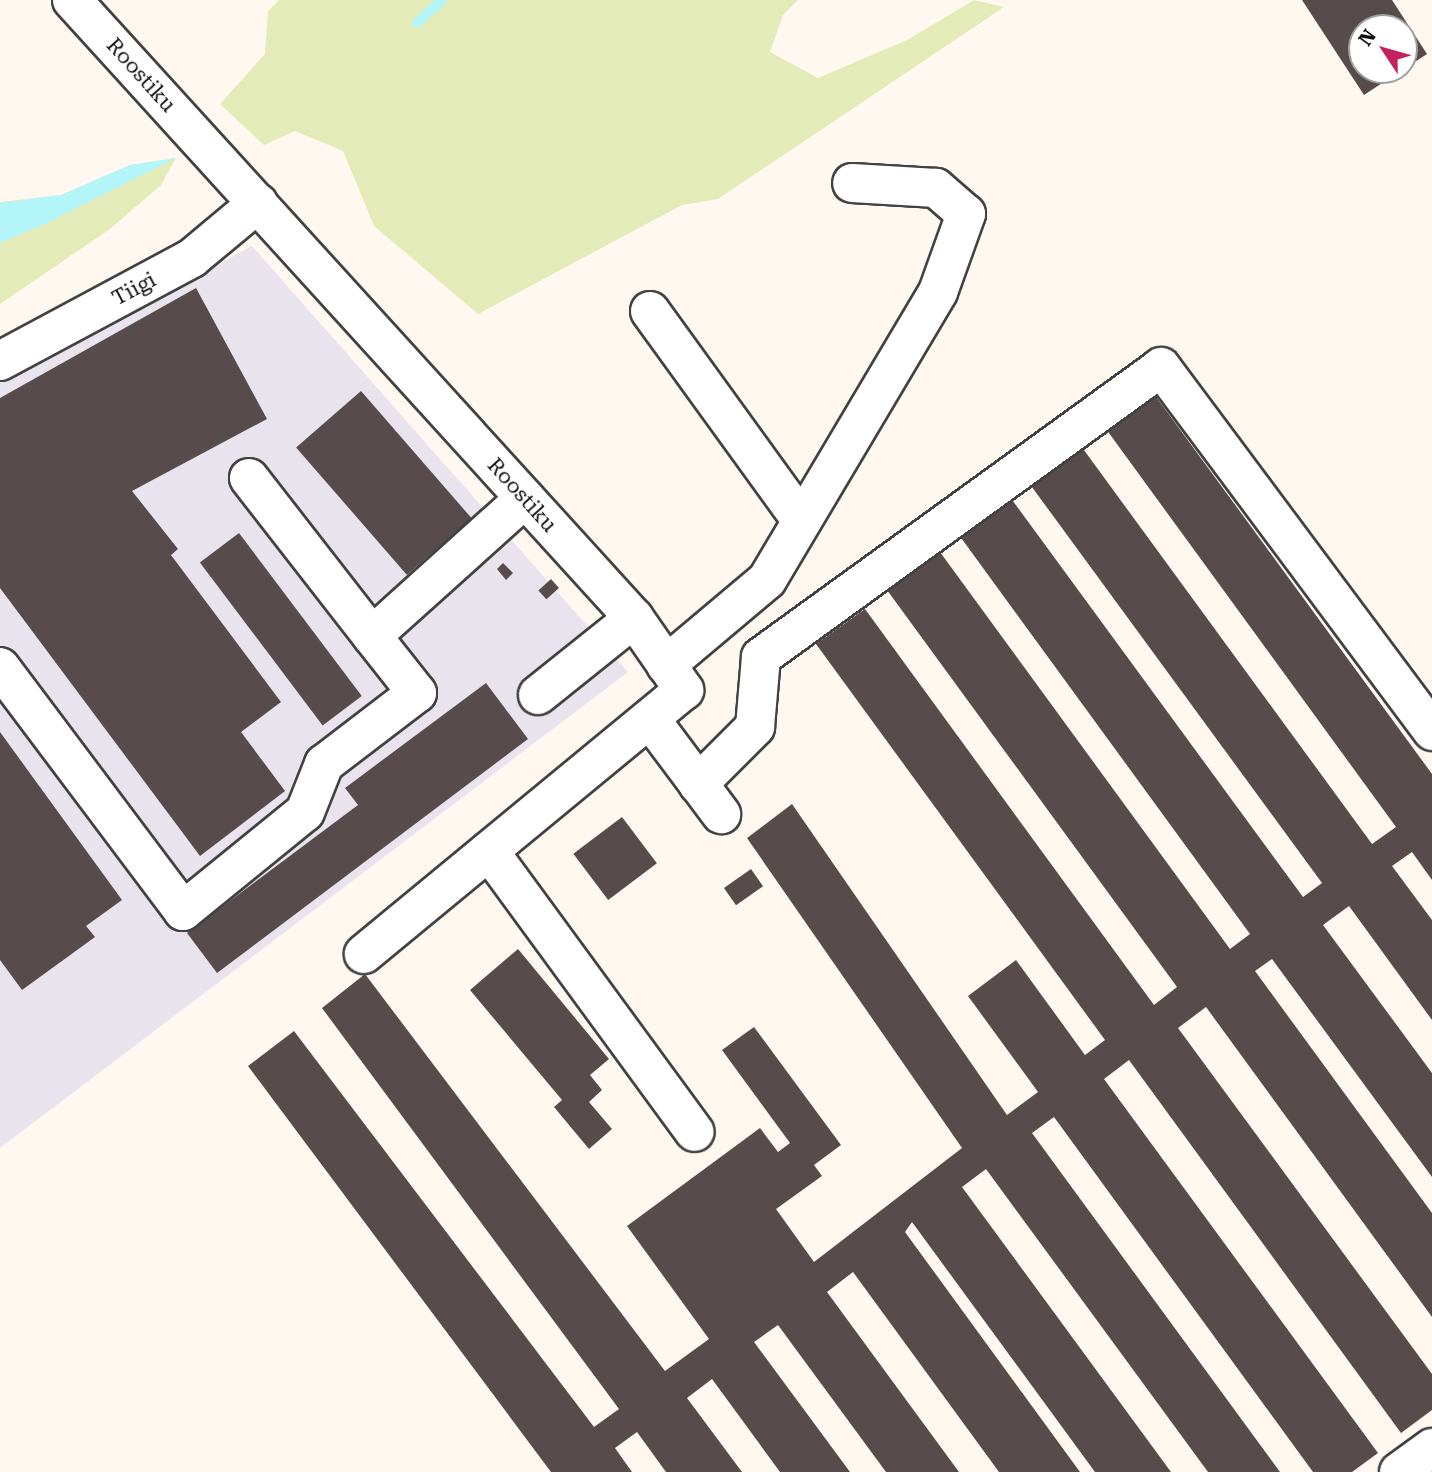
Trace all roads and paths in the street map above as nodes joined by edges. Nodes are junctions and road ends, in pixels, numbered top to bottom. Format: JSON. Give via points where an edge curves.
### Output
{"nodes":[{"id":1,"x":72,"y":0,"type":"edge"},
{"id":2,"x":852,"y":183,"type":"dead end"},
{"id":3,"x":258,"y":203,"type":"junction"},
{"id":4,"x":650,"y":311,"type":"dead end"},
{"id":5,"x":0,"y":361,"type":"edge"},
{"id":6,"x":249,"y":478,"type":"dead end"},
{"id":7,"x":525,"y":498,"type":"junction"},
{"id":8,"x":802,"y":521,"type":"junction"},
{"id":9,"x":634,"y":618,"type":"junction"},
{"id":10,"x":372,"y":636,"type":"junction"},
{"id":11,"x":666,"y":665,"type":"junction"},
{"id":12,"x":0,"y":667,"type":"edge"},
{"id":13,"x":538,"y":695,"type":"dead end"},
{"id":14,"x":650,"y":719,"type":"junction"},
{"id":15,"x":1432,"y":732,"type":"edge"},
{"id":16,"x":698,"y":784,"type":"junction"},
{"id":17,"x":721,"y":814,"type":"dead end"},
{"id":18,"x":489,"y":851,"type":"junction"},
{"id":19,"x":364,"y":954,"type":"dead end"},
{"id":20,"x":695,"y":1132,"type":"dead end"},
{"id":21,"x":1432,"y":1447,"type":"edge"},
{"id":22,"x":1399,"y":1472,"type":"edge"}],
"edges":[{"from":1,"to":3,"type":"street","name":"Roostiku"},
{"from":2,"to":8,"type":"street","via":[[936,188],[967,214],[938,292]]},
{"from":3,"to":5,"type":"street","name":"Tiigi","via":[[192,258]]},
{"from":3,"to":7,"type":"street","name":"Roostiku"},
{"from":4,"to":8,"type":"street"},
{"from":6,"to":10,"type":"street"},
{"from":7,"to":9,"type":"street","name":"Roostiku"},
{"from":7,"to":10,"type":"street"},
{"from":8,"to":11,"type":"street","via":[[768,580]]},
{"from":9,"to":11,"type":"street","name":"Roostiku"},
{"from":9,"to":13,"type":"street"},
{"from":10,"to":12,"type":"street","via":[[417,693],[324,764],[305,812],[183,911]]},
{"from":11,"to":14,"type":"street","name":"Roostiku","via":[[684,690]]},
{"from":14,"to":16,"type":"street"},
{"from":14,"to":18,"type":"street","name":"Roostiku"},
{"from":15,"to":16,"type":"street","via":[[1161,367],[761,657],[755,727]]},
{"from":16,"to":17,"type":"street"},
{"from":18,"to":19,"type":"street","name":"Roostiku"},
{"from":18,"to":20,"type":"street"},
{"from":21,"to":22,"type":"street"}]}
